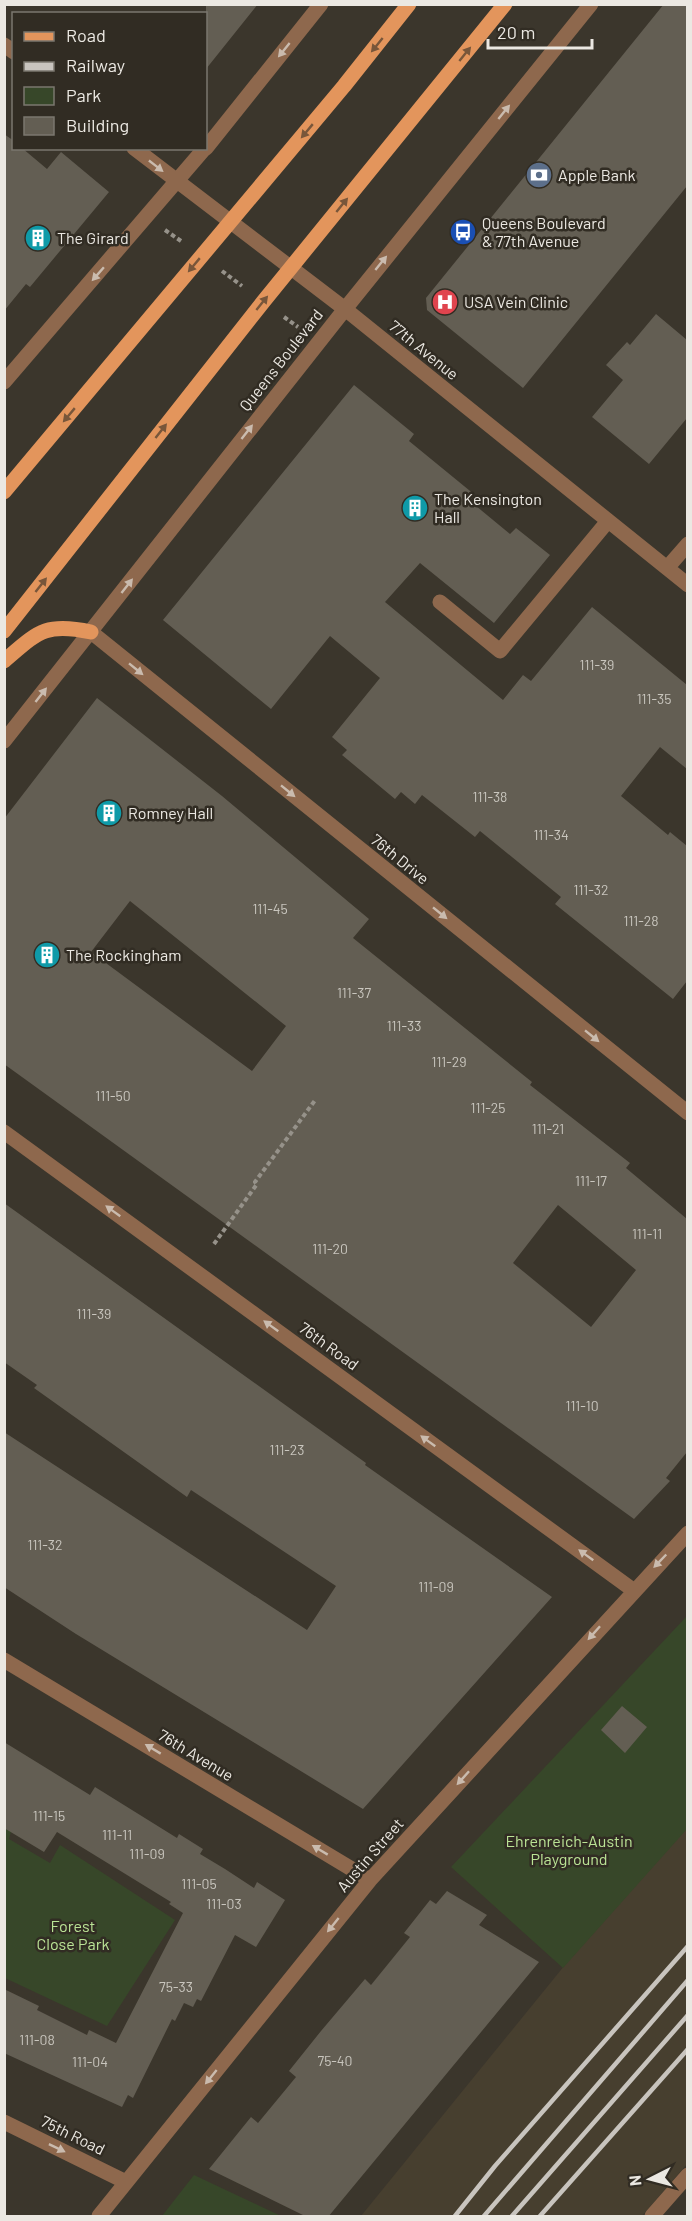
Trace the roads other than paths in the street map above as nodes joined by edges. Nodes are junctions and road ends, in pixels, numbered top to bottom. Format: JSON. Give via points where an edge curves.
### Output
{"nodes":[{"id":1,"x":321,"y":4,"type":"edge"},
{"id":2,"x":409,"y":4,"type":"edge"},
{"id":3,"x":505,"y":4,"type":"edge"},
{"id":4,"x":591,"y":4,"type":"edge"},
{"id":5,"x":207,"y":146,"type":"edge"},
{"id":6,"x":137,"y":150,"type":"edge"},
{"id":7,"x":203,"y":150,"type":"edge"},
{"id":8,"x":177,"y":182,"type":"junction"},
{"id":9,"x":232,"y":221,"type":"junction"},
{"id":10,"x":291,"y":267,"type":"junction"},
{"id":11,"x":345,"y":309,"type":"junction"},
{"id":12,"x":4,"y":382,"type":"edge"},
{"id":13,"x":6,"y":488,"type":"edge"},
{"id":14,"x":608,"y":521,"type":"junction"},
{"id":15,"x":687,"y":544,"type":"edge"},
{"id":16,"x":667,"y":568,"type":"junction"},
{"id":17,"x":687,"y":585,"type":"edge"},
{"id":18,"x":440,"y":602,"type":"dead end"},
{"id":19,"x":4,"y":631,"type":"edge"},
{"id":20,"x":91,"y":632,"type":"junction"},
{"id":21,"x":4,"y":661,"type":"edge"},
{"id":22,"x":4,"y":741,"type":"edge"},
{"id":23,"x":687,"y":1113,"type":"edge"},
{"id":24,"x":4,"y":1132,"type":"edge"},
{"id":25,"x":687,"y":1533,"type":"edge"},
{"id":26,"x":633,"y":1590,"type":"junction"},
{"id":27,"x":4,"y":1660,"type":"edge"},
{"id":28,"x":370,"y":1880,"type":"junction"},
{"id":29,"x":4,"y":2122,"type":"edge"},
{"id":30,"x":687,"y":2175,"type":"edge"},
{"id":31,"x":126,"y":2182,"type":"junction"},
{"id":32,"x":99,"y":2217,"type":"edge"},
{"id":33,"x":652,"y":2217,"type":"edge"}],
"edges":[{"from":1,"to":5,"type":"street","one_way":true},
{"from":2,"to":9,"type":"main road","one_way":true},
{"from":10,"to":3,"type":"main road","one_way":true},
{"from":11,"to":4,"type":"street","name":"Queens Boulevard","one_way":true},
{"from":6,"to":8,"type":"street","name":"77th Avenue","one_way":true},
{"from":7,"to":8,"type":"street"},
{"from":8,"to":9,"type":"street","name":"77th Avenue"},
{"from":8,"to":12,"type":"street","one_way":true},
{"from":9,"to":10,"type":"street","name":"77th Avenue"},
{"from":9,"to":13,"type":"main road","one_way":true},
{"from":10,"to":11,"type":"street","name":"77th Avenue"},
{"from":19,"to":10,"type":"main road","one_way":true},
{"from":11,"to":14,"type":"street","name":"77th Avenue"},
{"from":20,"to":11,"type":"street","name":"Queens Boulevard","one_way":true},
{"from":14,"to":16,"type":"street","name":"77th Avenue"},
{"from":14,"to":18,"type":"street","via":[[500,651]]},
{"from":15,"to":16,"type":"street"},
{"from":16,"to":17,"type":"street","name":"77th Avenue"},
{"from":20,"to":21,"type":"main road","via":[[63,626],[41,631]]},
{"from":22,"to":20,"type":"street","name":"Queens Boulevard","one_way":true},
{"from":20,"to":23,"type":"street","name":"76th Drive","one_way":true},
{"from":26,"to":24,"type":"street","name":"76th Road","one_way":true},
{"from":25,"to":26,"type":"street","name":"Austin Street","one_way":true},
{"from":26,"to":28,"type":"street","name":"Austin Street","one_way":true},
{"from":28,"to":27,"type":"street","name":"76th Avenue","one_way":true},
{"from":28,"to":31,"type":"street","name":"Austin Street","one_way":true},
{"from":29,"to":31,"type":"street","name":"75th Road","one_way":true},
{"from":30,"to":33,"type":"street"},
{"from":31,"to":32,"type":"street","name":"Austin Street"}]}
